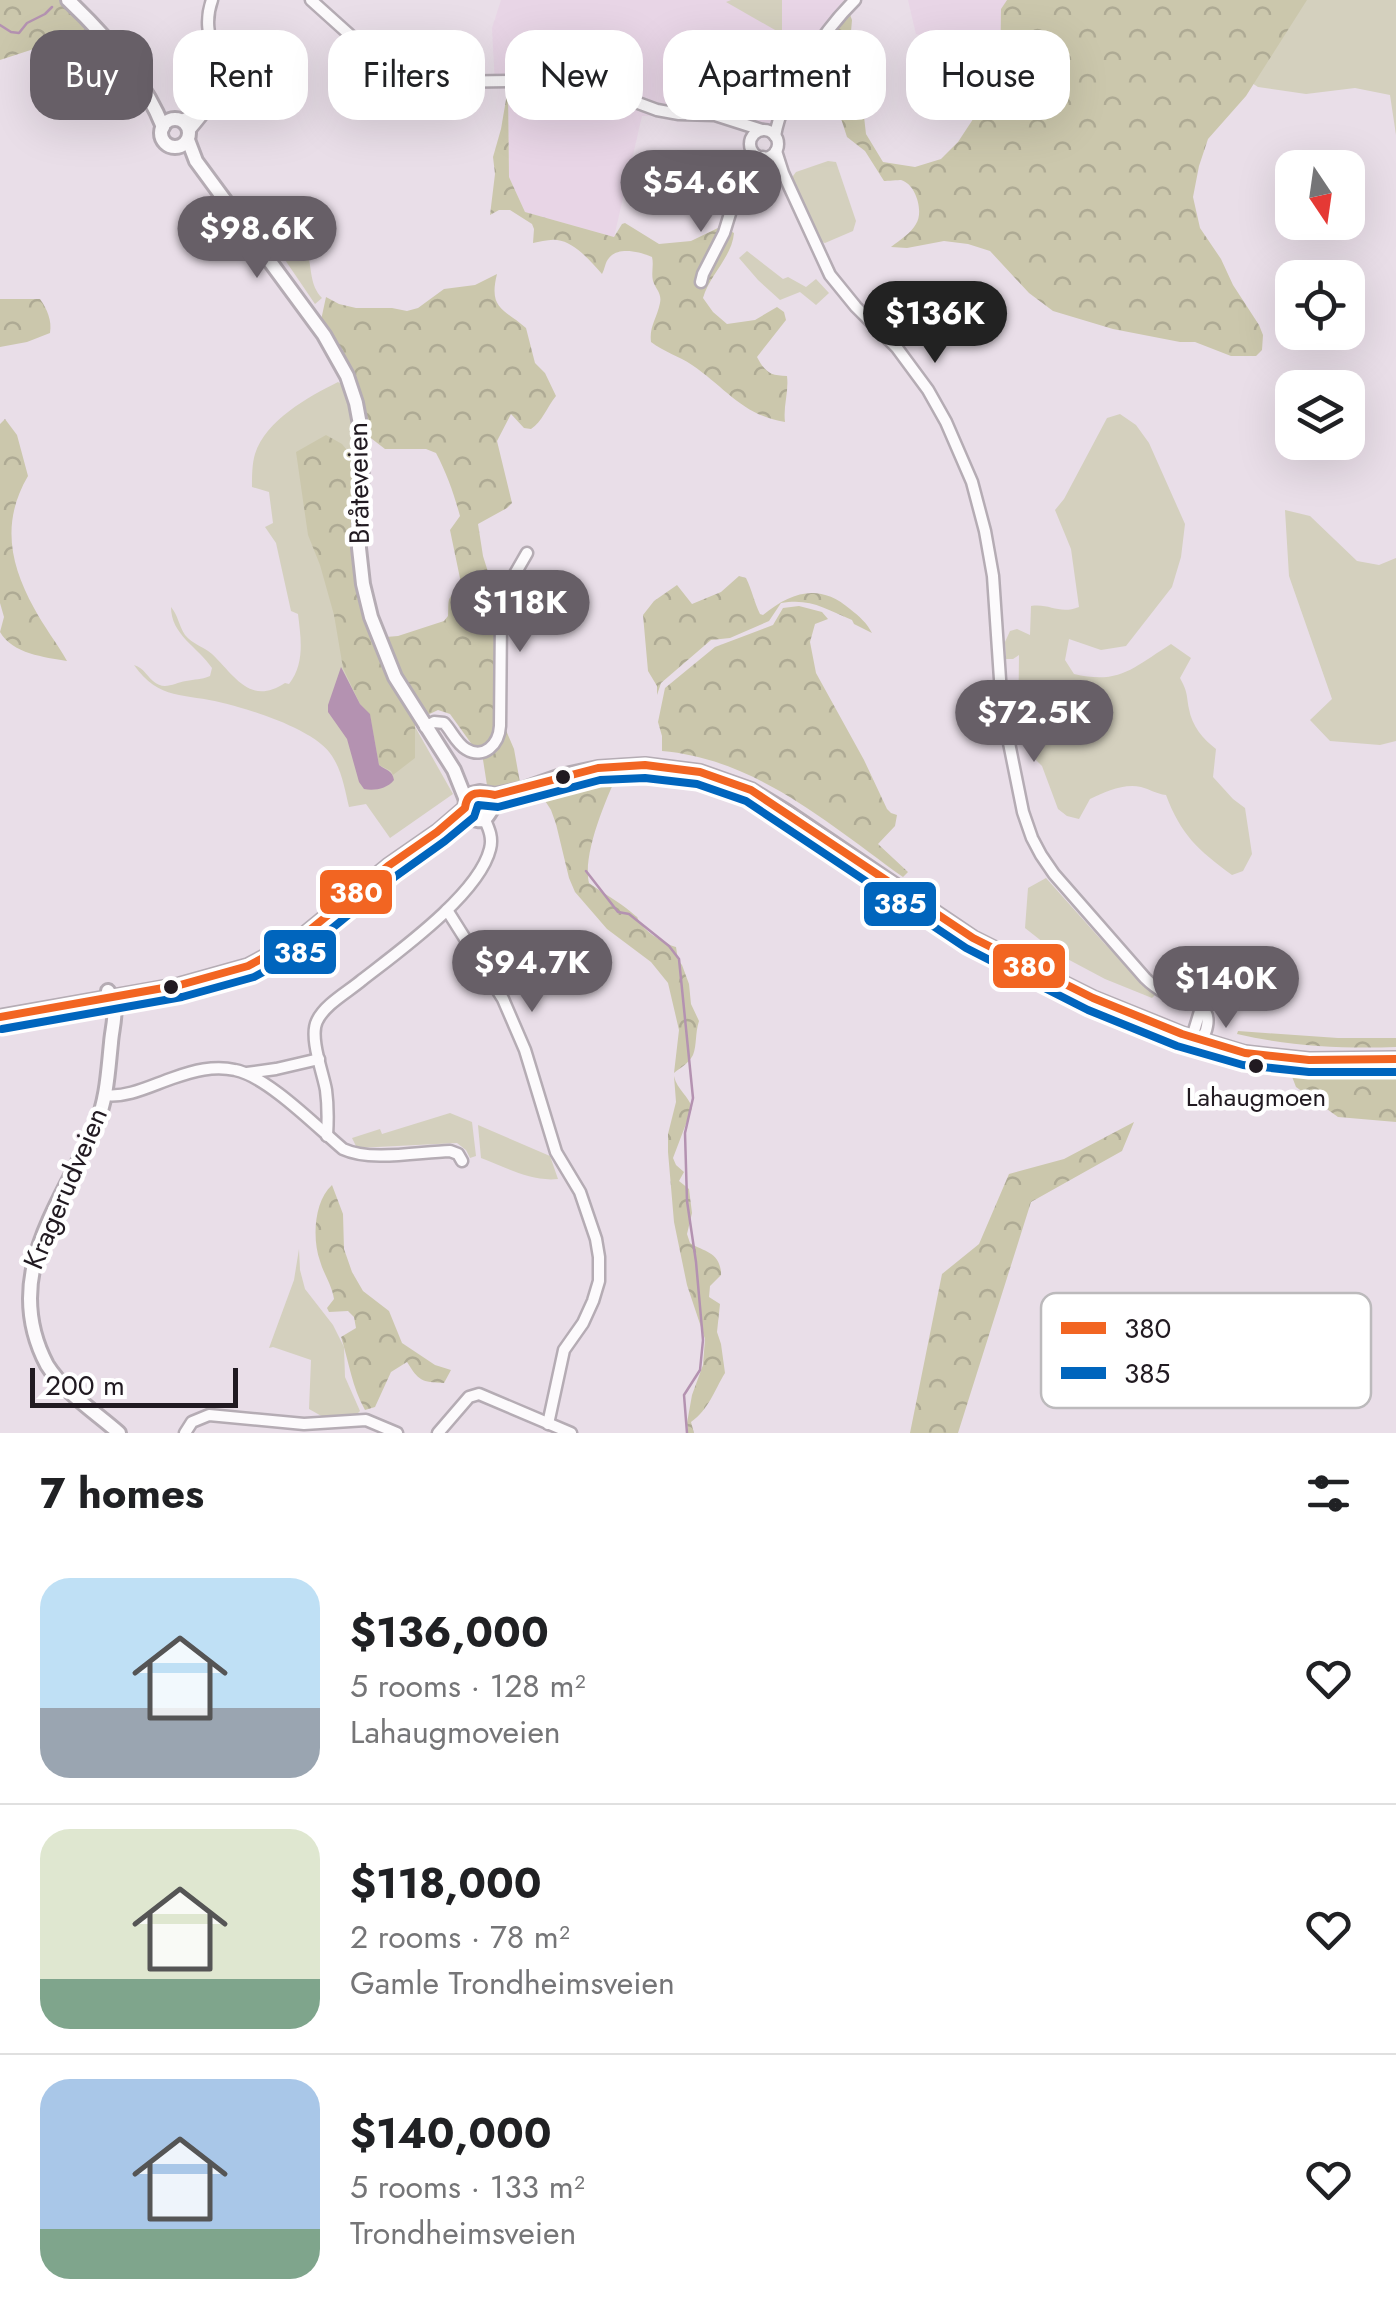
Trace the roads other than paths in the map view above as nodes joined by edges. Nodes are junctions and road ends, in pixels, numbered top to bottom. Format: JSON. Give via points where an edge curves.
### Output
{"nodes":[{"id":1,"x":68,"y":0,"type":"edge"},
{"id":2,"x":212,"y":0,"type":"edge"},
{"id":3,"x":311,"y":0,"type":"edge"},
{"id":4,"x":855,"y":0,"type":"edge"},
{"id":5,"x":735,"y":121,"type":"junction"},
{"id":6,"x":179,"y":131,"type":"junction"},
{"id":7,"x":767,"y":132,"type":"junction"},
{"id":8,"x":751,"y":138,"type":"junction"},
{"id":9,"x":765,"y":154,"type":"junction"},
{"id":10,"x":701,"y":282,"type":"dead end"},
{"id":11,"x":527,"y":552,"type":"dead end"},
{"id":12,"x":425,"y":726,"type":"junction"},
{"id":13,"x":478,"y":806,"type":"junction"},
{"id":14,"x":447,"y":910,"type":"junction"},
{"id":15,"x":108,"y":996,"type":"junction"},
{"id":16,"x":2,"y":1016,"type":"edge"},
{"id":17,"x":1198,"y":1035,"type":"junction"},
{"id":18,"x":318,"y":1059,"type":"junction"},
{"id":19,"x":1396,"y":1059,"type":"edge"},
{"id":20,"x":247,"y":1073,"type":"junction"},
{"id":21,"x":105,"y":1095,"type":"junction"},
{"id":22,"x":328,"y":1136,"type":"junction"},
{"id":23,"x":462,"y":1162,"type":"dead end"},
{"id":24,"x":548,"y":1424,"type":"junction"},
{"id":25,"x":119,"y":1433,"type":"edge"},
{"id":26,"x":184,"y":1433,"type":"edge"},
{"id":27,"x":397,"y":1433,"type":"edge"},
{"id":28,"x":438,"y":1433,"type":"edge"},
{"id":29,"x":571,"y":1433,"type":"edge"}],
"edges":[{"from":1,"to":6,"type":"main road","name":"Bråteveien"},
{"from":2,"to":6,"type":"street","via":[[207,23],[217,83],[206,108]]},
{"from":3,"to":5,"type":"street","via":[[381,63],[413,78],[568,80],[664,112]]},
{"from":4,"to":7,"type":"street","via":[[821,39]]},
{"from":5,"to":7,"type":"street"},
{"from":5,"to":8,"type":"street"},
{"from":6,"to":12,"type":"main road","name":"Bråteveien","via":[[345,372],[361,430],[359,548],[368,607],[390,666]]},
{"from":7,"to":8,"type":"street"},
{"from":7,"to":9,"type":"street","via":[[778,143]]},
{"from":8,"to":9,"type":"street","via":[[750,146]]},
{"from":9,"to":10,"type":"street","via":[[736,194]]},
{"from":9,"to":17,"type":"street","via":[[782,173],[830,274],[928,390],[972,482],[995,588],[1007,733],[1038,850],[1145,978],[1201,1007],[1208,1019]]},
{"from":11,"to":12,"type":"street","via":[[501,617],[497,742],[472,751],[444,723]]},
{"from":12,"to":13,"type":"main road","name":"Bråteveien"},
{"from":13,"to":14,"type":"street","via":[[491,836],[489,853]]},
{"from":13,"to":15,"type":"main road","via":[[388,866],[300,938],[248,966]]},
{"from":13,"to":17,"type":"main road","via":[[574,773],[622,765],[722,778],[787,812],[973,938]]},
{"from":14,"to":18,"type":"street","via":[[325,1011],[315,1027]]},
{"from":14,"to":24,"type":"street","via":[[503,999],[556,1152],[580,1192],[596,1240],[599,1281],[564,1350]]},
{"from":15,"to":16,"type":"main road"},
{"from":15,"to":21,"type":"main road","name":"Kragerudveien","via":[[115,1013]]},
{"from":17,"to":19,"type":"main road","via":[[1279,1056]]},
{"from":18,"to":20,"type":"street"},
{"from":18,"to":22,"type":"street"},
{"from":20,"to":21,"type":"street","via":[[210,1068]]},
{"from":20,"to":22,"type":"street"},
{"from":21,"to":25,"type":"main road","name":"Kragerudveien","via":[[95,1128],[36,1239],[25,1290],[29,1325],[48,1368]]},
{"from":22,"to":23,"type":"street","via":[[354,1154],[450,1151]]},
{"from":24,"to":28,"type":"street","via":[[479,1394]]},
{"from":24,"to":29,"type":"street"},
{"from":26,"to":27,"type":"street","via":[[209,1415],[304,1424],[366,1420]]}]}
